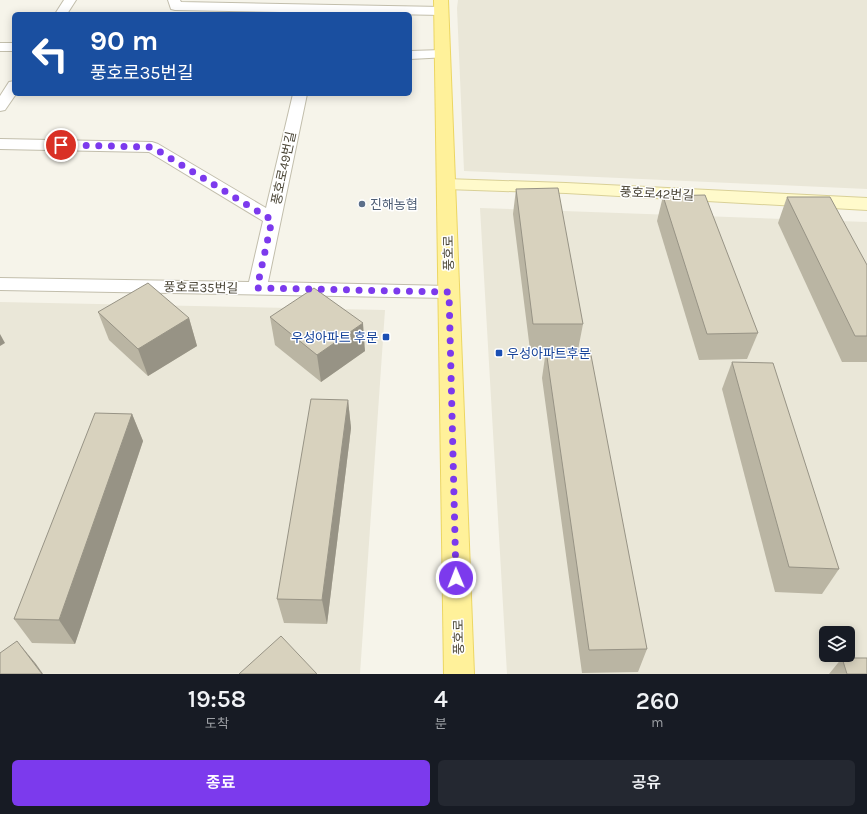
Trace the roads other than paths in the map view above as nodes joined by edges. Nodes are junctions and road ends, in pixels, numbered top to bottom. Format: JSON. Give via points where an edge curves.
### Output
{"nodes":[{"id":1,"x":70,"y":0,"type":"edge"},
{"id":2,"x":174,"y":0,"type":"edge"},
{"id":3,"x":442,"y":6,"type":"edge"},
{"id":4,"x":62,"y":12,"type":"edge"},
{"id":5,"x":0,"y":47,"type":"edge"},
{"id":6,"x":12,"y":47,"type":"edge"},
{"id":7,"x":412,"y":54,"type":"edge"},
{"id":8,"x":443,"y":54,"type":"junction"},
{"id":9,"x":12,"y":89,"type":"edge"},
{"id":10,"x":300,"y":96,"type":"edge"},
{"id":11,"x":0,"y":107,"type":"edge"},
{"id":12,"x":0,"y":144,"type":"edge"},
{"id":13,"x":446,"y":184,"type":"junction"},
{"id":14,"x":867,"y":204,"type":"edge"},
{"id":15,"x":272,"y":220,"type":"junction"},
{"id":16,"x":0,"y":284,"type":"edge"},
{"id":17,"x":257,"y":288,"type":"junction"},
{"id":18,"x":449,"y":292,"type":"junction"},
{"id":19,"x":459,"y":674,"type":"edge"}],
"edges":[{"from":1,"to":4,"type":"street"},
{"from":2,"to":3,"type":"street","via":[[175,6]]},
{"from":3,"to":8,"type":"main road","name":"풍호로"},
{"from":5,"to":6,"type":"street"},
{"from":7,"to":8,"type":"street"},
{"from":8,"to":13,"type":"main road","name":"풍호로"},
{"from":9,"to":11,"type":"street"},
{"from":10,"to":15,"type":"street","name":"풍호로49번길"},
{"from":12,"to":15,"type":"street","via":[[152,147]]},
{"from":13,"to":14,"type":"street","name":"풍호로42번길"},
{"from":13,"to":18,"type":"main road","name":"풍호로"},
{"from":15,"to":17,"type":"street","name":"풍호로49번길"},
{"from":16,"to":17,"type":"street","name":"풍호로35번길"},
{"from":17,"to":18,"type":"street","name":"풍호로35번길"},
{"from":18,"to":19,"type":"main road","name":"풍호로"}]}
